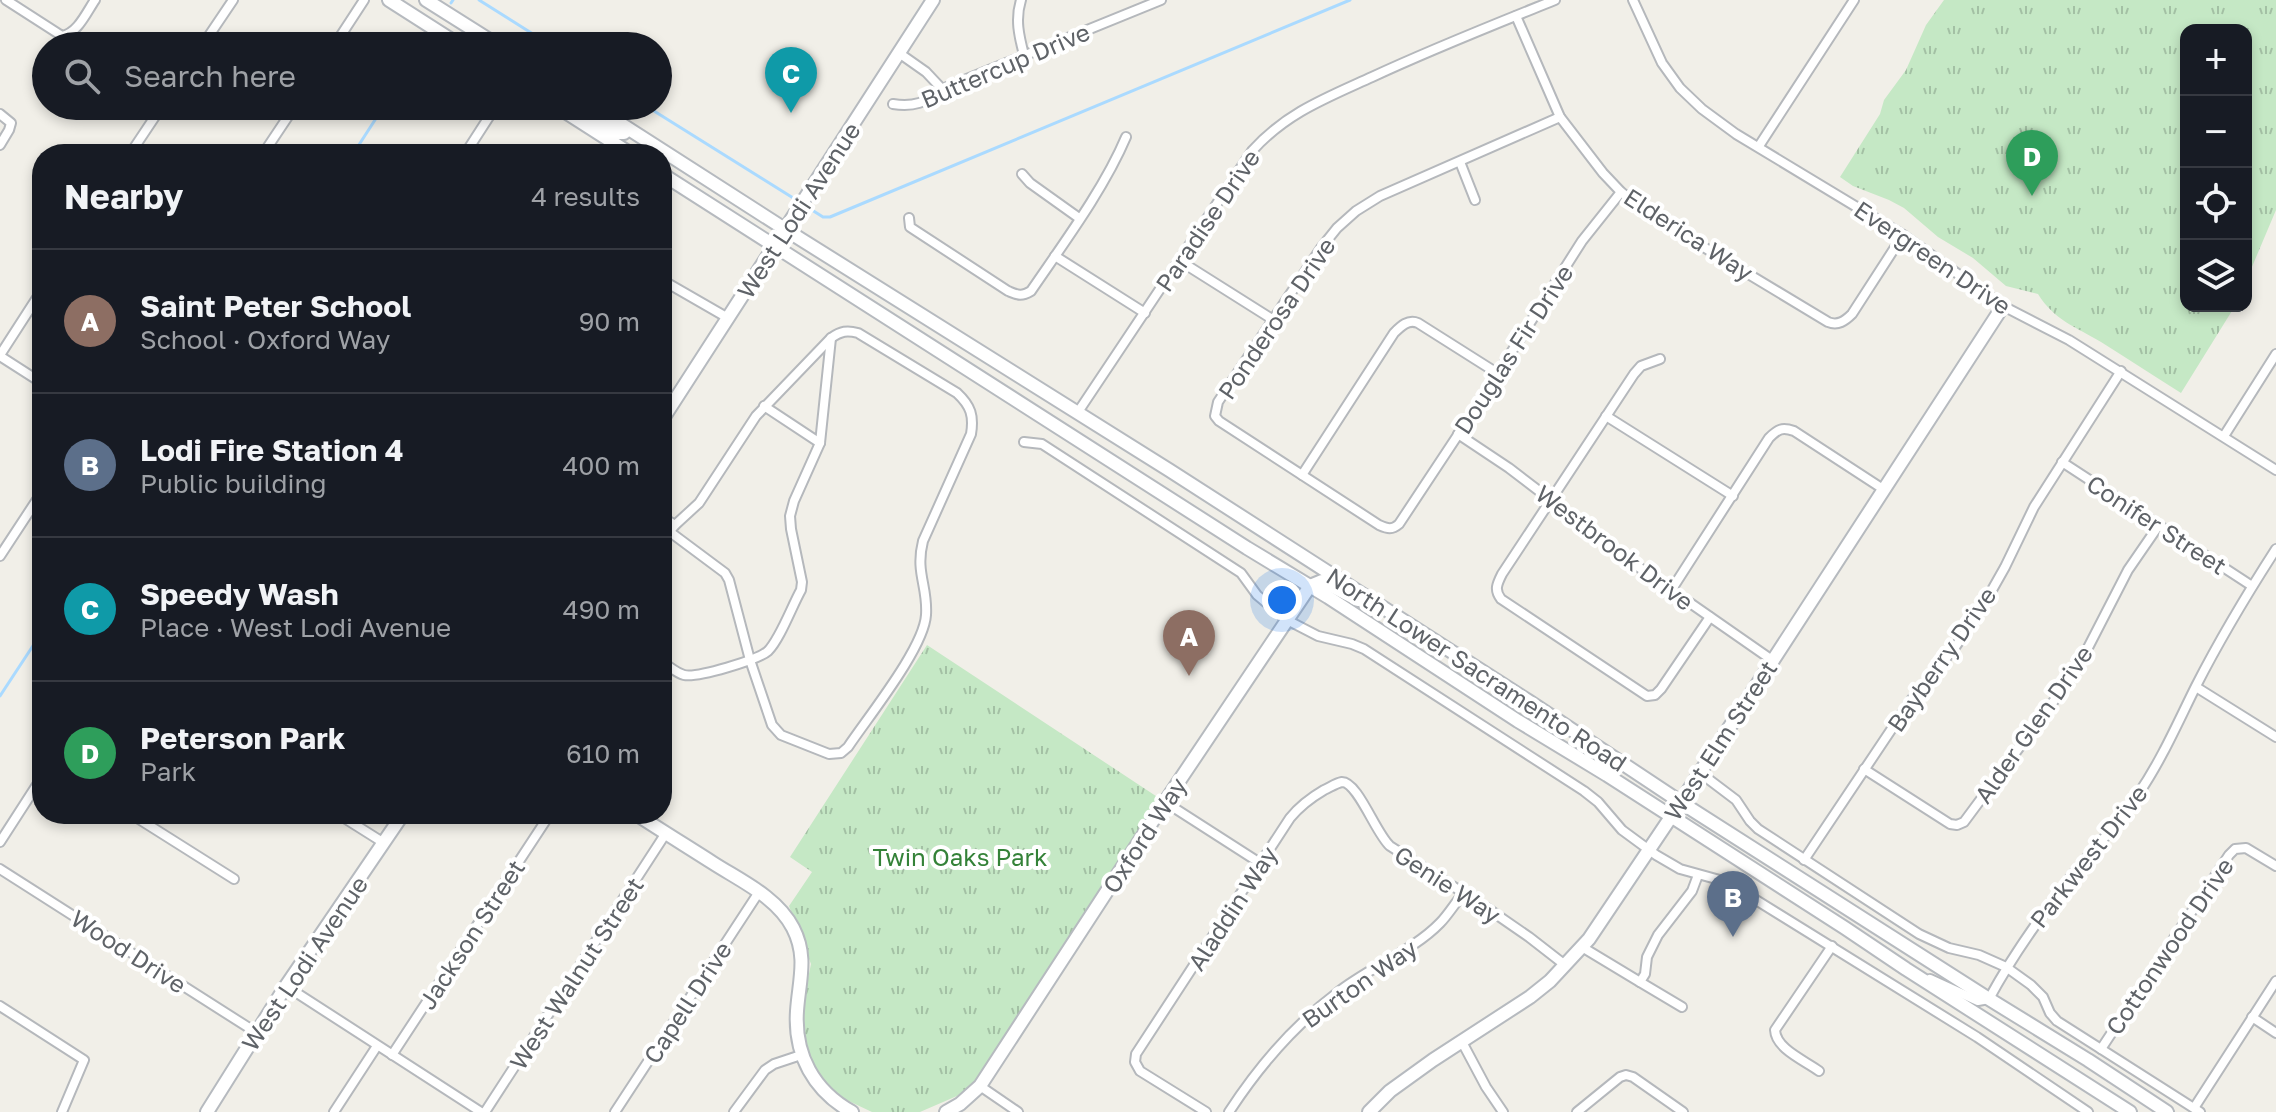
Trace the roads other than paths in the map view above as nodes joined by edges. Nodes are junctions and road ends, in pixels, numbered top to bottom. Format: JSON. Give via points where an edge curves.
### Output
{"nodes":[{"id":1,"x":6,"y":0,"type":"edge"},
{"id":2,"x":95,"y":0,"type":"edge"},
{"id":3,"x":233,"y":0,"type":"edge"},
{"id":4,"x":364,"y":0,"type":"edge"},
{"id":5,"x":389,"y":0,"type":"edge"},
{"id":6,"x":426,"y":0,"type":"edge"},
{"id":7,"x":933,"y":0,"type":"edge"},
{"id":8,"x":1021,"y":0,"type":"edge"},
{"id":9,"x":1161,"y":0,"type":"edge"},
{"id":10,"x":1555,"y":0,"type":"edge"},
{"id":11,"x":1633,"y":0,"type":"edge"},
{"id":12,"x":1854,"y":0,"type":"edge"},
{"id":13,"x":0,"y":9,"type":"edge"},
{"id":14,"x":1516,"y":16,"type":"junction"},
{"id":15,"x":56,"y":32,"type":"edge"},
{"id":16,"x":73,"y":32,"type":"edge"},
{"id":17,"x":211,"y":32,"type":"edge"},
{"id":18,"x":343,"y":32,"type":"edge"},
{"id":19,"x":439,"y":32,"type":"edge"},
{"id":20,"x":477,"y":32,"type":"edge"},
{"id":21,"x":899,"y":53,"type":"junction"},
{"id":22,"x":1024,"y":55,"type":"junction"},
{"id":23,"x":942,"y":89,"type":"junction"},
{"id":24,"x":893,"y":104,"type":"dead end"},
{"id":25,"x":0,"y":114,"type":"edge"},
{"id":26,"x":1560,"y":117,"type":"junction"},
{"id":27,"x":153,"y":120,"type":"edge"},
{"id":28,"x":286,"y":120,"type":"edge"},
{"id":29,"x":487,"y":120,"type":"edge"},
{"id":30,"x":578,"y":120,"type":"edge"},
{"id":31,"x":594,"y":120,"type":"edge"},
{"id":32,"x":614,"y":120,"type":"edge"},
{"id":33,"x":628,"y":129,"type":"junction"},
{"id":34,"x":1126,"y":137,"type":"dead end"},
{"id":35,"x":137,"y":144,"type":"edge"},
{"id":36,"x":270,"y":144,"type":"edge"},
{"id":37,"x":471,"y":144,"type":"edge"},
{"id":38,"x":615,"y":144,"type":"edge"},
{"id":39,"x":652,"y":144,"type":"edge"},
{"id":40,"x":0,"y":145,"type":"edge"},
{"id":41,"x":1759,"y":146,"type":"junction"},
{"id":42,"x":672,"y":157,"type":"edge"},
{"id":43,"x":1460,"y":162,"type":"junction"},
{"id":44,"x":1022,"y":174,"type":"dead end"},
{"id":45,"x":672,"y":180,"type":"edge"},
{"id":46,"x":1621,"y":192,"type":"junction"},
{"id":47,"x":1475,"y":200,"type":"dead end"},
{"id":48,"x":909,"y":218,"type":"dead end"},
{"id":49,"x":1079,"y":218,"type":"junction"},
{"id":50,"x":785,"y":229,"type":"junction"},
{"id":51,"x":1903,"y":235,"type":"junction"},
{"id":52,"x":775,"y":245,"type":"junction"},
{"id":53,"x":1055,"y":256,"type":"junction"},
{"id":54,"x":1180,"y":261,"type":"junction"},
{"id":55,"x":672,"y":286,"type":"edge"},
{"id":56,"x":32,"y":306,"type":"edge"},
{"id":57,"x":2003,"y":306,"type":"junction"},
{"id":58,"x":1145,"y":313,"type":"junction"},
{"id":59,"x":728,"y":318,"type":"junction"},
{"id":60,"x":1272,"y":319,"type":"junction"},
{"id":61,"x":0,"y":334,"type":"edge"},
{"id":62,"x":831,"y":338,"type":"junction"},
{"id":63,"x":10,"y":340,"type":"junction"},
{"id":64,"x":2276,"y":354,"type":"edge"},
{"id":65,"x":0,"y":356,"type":"edge"},
{"id":66,"x":1660,"y":359,"type":"dead end"},
{"id":67,"x":2121,"y":371,"type":"junction"},
{"id":68,"x":1497,"y":373,"type":"junction"},
{"id":69,"x":32,"y":377,"type":"edge"},
{"id":70,"x":672,"y":405,"type":"edge"},
{"id":71,"x":764,"y":406,"type":"junction"},
{"id":72,"x":1034,"y":410,"type":"junction"},
{"id":73,"x":1078,"y":412,"type":"junction"},
{"id":74,"x":1606,"y":416,"type":"junction"},
{"id":75,"x":1458,"y":434,"type":"junction"},
{"id":76,"x":2224,"y":436,"type":"junction"},
{"id":77,"x":1024,"y":442,"type":"dead end"},
{"id":78,"x":820,"y":443,"type":"junction"},
{"id":79,"x":2062,"y":462,"type":"junction"},
{"id":80,"x":2276,"y":470,"type":"edge"},
{"id":81,"x":1302,"y":475,"type":"junction"},
{"id":82,"x":1883,"y":489,"type":"junction"},
{"id":83,"x":1733,"y":496,"type":"junction"},
{"id":84,"x":1552,"y":499,"type":"junction"},
{"id":85,"x":32,"y":507,"type":"edge"},
{"id":86,"x":2159,"y":525,"type":"junction"},
{"id":87,"x":672,"y":530,"type":"edge"},
{"id":88,"x":672,"y":538,"type":"edge"},
{"id":89,"x":2276,"y":549,"type":"edge"},
{"id":90,"x":0,"y":556,"type":"edge"},
{"id":91,"x":1310,"y":586,"type":"junction"},
{"id":92,"x":2252,"y":586,"type":"junction"},
{"id":93,"x":1672,"y":589,"type":"junction"},
{"id":94,"x":1710,"y":617,"type":"junction"},
{"id":95,"x":1401,"y":619,"type":"junction"},
{"id":96,"x":1287,"y":620,"type":"junction"},
{"id":97,"x":750,"y":660,"type":"junction"},
{"id":98,"x":1772,"y":660,"type":"junction"},
{"id":99,"x":672,"y":668,"type":"edge"},
{"id":100,"x":2196,"y":687,"type":"junction"},
{"id":101,"x":2276,"y":737,"type":"edge"},
{"id":102,"x":1864,"y":769,"type":"junction"},
{"id":103,"x":1699,"y":772,"type":"junction"},
{"id":104,"x":1351,"y":785,"type":"joint"},
{"id":105,"x":32,"y":792,"type":"edge"},
{"id":106,"x":1165,"y":802,"type":"junction"},
{"id":107,"x":1681,"y":802,"type":"junction"},
{"id":108,"x":1670,"y":816,"type":"junction"},
{"id":109,"x":147,"y":824,"type":"edge"},
{"id":110,"x":354,"y":824,"type":"edge"},
{"id":111,"x":396,"y":824,"type":"edge"},
{"id":112,"x":543,"y":824,"type":"edge"},
{"id":113,"x":652,"y":824,"type":"edge"},
{"id":114,"x":666,"y":833,"type":"junction"},
{"id":115,"x":0,"y":842,"type":"edge"},
{"id":116,"x":384,"y":843,"type":"junction"},
{"id":117,"x":1647,"y":850,"type":"junction"},
{"id":118,"x":1804,"y":860,"type":"junction"},
{"id":119,"x":1260,"y":863,"type":"junction"},
{"id":120,"x":2276,"y":866,"type":"edge"},
{"id":121,"x":0,"y":869,"type":"edge"},
{"id":122,"x":1698,"y":875,"type":"junction"},
{"id":123,"x":234,"y":879,"type":"dead end"},
{"id":124,"x":759,"y":892,"type":"junction"},
{"id":125,"x":1463,"y":894,"type":"junction"},
{"id":126,"x":1832,"y":946,"type":"junction"},
{"id":127,"x":1582,"y":947,"type":"junction"},
{"id":128,"x":1565,"y":965,"type":"junction"},
{"id":129,"x":2006,"y":967,"type":"junction"},
{"id":130,"x":1906,"y":969,"type":"junction"},
{"id":131,"x":2276,"y":981,"type":"edge"},
{"id":132,"x":1640,"y":982,"type":"junction"},
{"id":133,"x":286,"y":986,"type":"junction"},
{"id":134,"x":1989,"y":999,"type":"junction"},
{"id":135,"x":0,"y":1006,"type":"edge"},
{"id":136,"x":1682,"y":1007,"type":"dead end"},
{"id":137,"x":2252,"y":1017,"type":"junction"},
{"id":138,"x":257,"y":1033,"type":"junction"},
{"id":139,"x":2276,"y":1033,"type":"edge"},
{"id":140,"x":1462,"y":1042,"type":"junction"},
{"id":141,"x":377,"y":1046,"type":"junction"},
{"id":142,"x":2101,"y":1049,"type":"junction"},
{"id":143,"x":392,"y":1055,"type":"junction"},
{"id":144,"x":801,"y":1055,"type":"junction"},
{"id":145,"x":1819,"y":1071,"type":"dead end"},
{"id":146,"x":980,"y":1086,"type":"junction"},
{"id":147,"x":2197,"y":1110,"type":"edge"},
{"id":148,"x":62,"y":1112,"type":"edge"},
{"id":149,"x":207,"y":1112,"type":"edge"},
{"id":150,"x":334,"y":1112,"type":"edge"},
{"id":151,"x":483,"y":1112,"type":"edge"},
{"id":152,"x":615,"y":1112,"type":"edge"},
{"id":153,"x":734,"y":1112,"type":"edge"},
{"id":154,"x":852,"y":1112,"type":"edge"},
{"id":155,"x":946,"y":1112,"type":"edge"},
{"id":156,"x":1018,"y":1112,"type":"edge"},
{"id":157,"x":1206,"y":1112,"type":"edge"},
{"id":158,"x":1229,"y":1112,"type":"edge"},
{"id":159,"x":1369,"y":1112,"type":"edge"},
{"id":160,"x":1503,"y":1112,"type":"edge"},
{"id":161,"x":1577,"y":1112,"type":"edge"},
{"id":162,"x":1683,"y":1112,"type":"edge"},
{"id":163,"x":2088,"y":1112,"type":"edge"},
{"id":164,"x":2130,"y":1112,"type":"edge"},
{"id":165,"x":2167,"y":1112,"type":"edge"}],
"edges":[{"from":1,"to":13,"type":"street"},
{"from":1,"to":15,"type":"street"},
{"from":2,"to":16,"type":"street"},
{"from":3,"to":17,"type":"street"},
{"from":4,"to":18,"type":"street"},
{"from":5,"to":19,"type":"main road"},
{"from":6,"to":20,"type":"main road"},
{"from":7,"to":21,"type":"main road","name":"West Lodi Avenue"},
{"from":8,"to":22,"type":"street","via":[[1018,34]]},
{"from":9,"to":22,"type":"street","name":"Buttercup Drive"},
{"from":10,"to":14,"type":"street","name":"Paradise Drive"},
{"from":11,"to":41,"type":"street","name":"Evergreen Drive","via":[[1680,88]]},
{"from":12,"to":41,"type":"street"},
{"from":14,"to":26,"type":"street","name":"Elderica Way"},
{"from":14,"to":54,"type":"street","name":"Paradise Drive","via":[[1315,103],[1277,125],[1252,151]]},
{"from":21,"to":23,"type":"street"},
{"from":21,"to":50,"type":"main road","name":"West Lodi Avenue"},
{"from":22,"to":23,"type":"street","name":"Buttercup Drive"},
{"from":23,"to":24,"type":"street","name":"Buttercup Drive","via":[[916,105]]},
{"from":25,"to":40,"type":"street","via":[[11,123]]},
{"from":26,"to":43,"type":"street","name":"Ponderosa Drive"},
{"from":26,"to":46,"type":"street","name":"Elderica Way"},
{"from":27,"to":35,"type":"street"},
{"from":28,"to":36,"type":"street"},
{"from":29,"to":37,"type":"street"},
{"from":30,"to":38,"type":"main road"},
{"from":31,"to":33,"type":"main road","via":[[615,133]]},
{"from":32,"to":33,"type":"main road","name":"North Lower Sacramento Road"},
{"from":33,"to":39,"type":"main road","name":"North Lower Sacramento Road"},
{"from":34,"to":49,"type":"street"},
{"from":41,"to":51,"type":"street","name":"Evergreen Drive"},
{"from":42,"to":50,"type":"main road","name":"North Lower Sacramento Road"},
{"from":43,"to":47,"type":"street"},
{"from":43,"to":60,"type":"street","name":"Ponderosa Drive","via":[[1356,211],[1321,248]]},
{"from":44,"to":49,"type":"street"},
{"from":45,"to":52,"type":"main road","name":"North Lower Sacramento Road"},
{"from":46,"to":51,"type":"street","name":"Elderica Way","via":[[1832,324],[1852,314]]},
{"from":46,"to":68,"type":"street","name":"Douglas Fir Drive","via":[[1582,241]]},
{"from":48,"to":53,"type":"street","via":[[910,227],[1019,296],[1031,291]]},
{"from":49,"to":53,"type":"street"},
{"from":50,"to":52,"type":"main road","name":"West Lodi Avenue"},
{"from":50,"to":73,"type":"main road","name":"North Lower Sacramento Road"},
{"from":51,"to":57,"type":"street","name":"Evergreen Drive"},
{"from":52,"to":59,"type":"main road","name":"West Lodi Avenue"},
{"from":52,"to":72,"type":"main road","name":"North Lower Sacramento Road"},
{"from":53,"to":58,"type":"street"},
{"from":54,"to":58,"type":"street","name":"Paradise Drive"},
{"from":54,"to":60,"type":"street"},
{"from":55,"to":59,"type":"street"},
{"from":56,"to":63,"type":"street"},
{"from":57,"to":67,"type":"street","name":"Evergreen Drive"},
{"from":57,"to":82,"type":"main road","name":"West Elm Street"},
{"from":58,"to":73,"type":"street","name":"Paradise Drive"},
{"from":59,"to":70,"type":"main road","name":"West Lodi Avenue"},
{"from":60,"to":81,"type":"street","name":"Ponderosa Drive","via":[[1215,409],[1217,419]]},
{"from":61,"to":63,"type":"street"},
{"from":62,"to":71,"type":"street"},
{"from":62,"to":78,"type":"street"},
{"from":62,"to":97,"type":"street","via":[[849,330],[858,333],[957,393],[972,412],[971,434],[919,557],[926,616],[922,635],[841,753],[829,754],[781,735],[772,725]]},
{"from":63,"to":65,"type":"street"},
{"from":64,"to":76,"type":"street"},
{"from":65,"to":69,"type":"street"},
{"from":66,"to":74,"type":"street","via":[[1641,366]]},
{"from":67,"to":76,"type":"street","name":"Evergreen Drive"},
{"from":67,"to":79,"type":"street","name":"Bayberry Drive"},
{"from":68,"to":75,"type":"street","name":"Douglas Fir Drive"},
{"from":68,"to":81,"type":"street","via":[[1418,323],[1402,325]]},
{"from":71,"to":78,"type":"street"},
{"from":71,"to":87,"type":"street","via":[[699,503]]},
{"from":72,"to":73,"type":"main road","via":[[1063,420]]},
{"from":72,"to":91,"type":"main road","name":"North Lower Sacramento Road"},
{"from":73,"to":95,"type":"main road","name":"North Lower Sacramento Road"},
{"from":74,"to":83,"type":"street"},
{"from":74,"to":84,"type":"street"},
{"from":75,"to":81,"type":"street","name":"Douglas Fir Drive","via":[[1393,529]]},
{"from":75,"to":84,"type":"street","name":"Westbrook Drive"},
{"from":76,"to":80,"type":"street","name":"Evergreen Drive"},
{"from":77,"to":96,"type":"street","via":[[1042,444],[1241,573]]},
{"from":78,"to":97,"type":"street","via":[[790,516],[801,590],[773,644]]},
{"from":79,"to":86,"type":"street","name":"Conifer Street"},
{"from":79,"to":102,"type":"street","name":"Bayberry Drive","via":[[1979,613]]},
{"from":82,"to":83,"type":"street","via":[[1785,428],[1769,438]]},
{"from":82,"to":98,"type":"main road","name":"West Elm Street"},
{"from":83,"to":93,"type":"street"},
{"from":84,"to":93,"type":"street","name":"Westbrook Drive"},
{"from":84,"to":94,"type":"street","via":[[1502,574],[1496,586],[1501,599],[1647,696],[1666,682]]},
{"from":85,"to":90,"type":"street"},
{"from":86,"to":92,"type":"street","name":"Conifer Street"},
{"from":86,"to":102,"type":"street","name":"Alder Glen Drive","via":[[2128,570],[2076,671],[1964,822],[1950,824]]},
{"from":88,"to":97,"type":"street","via":[[725,573]]},
{"from":89,"to":92,"type":"street","name":"Parkwest Drive"},
{"from":91,"to":95,"type":"main road","via":[[1322,581]]},
{"from":91,"to":96,"type":"main road","name":"Oxford Way"},
{"from":91,"to":108,"type":"main road","name":"North Lower Sacramento Road"},
{"from":92,"to":100,"type":"street","name":"Parkwest Drive"},
{"from":93,"to":94,"type":"street","name":"Westbrook Drive"},
{"from":94,"to":98,"type":"street","name":"Westbrook Drive"},
{"from":95,"to":107,"type":"main road","name":"North Lower Sacramento Road"},
{"from":96,"to":106,"type":"main road","name":"Oxford Way"},
{"from":96,"to":117,"type":"street","via":[[1327,640],[1364,649],[1584,791]]},
{"from":97,"to":99,"type":"street","via":[[697,674]]},
{"from":98,"to":103,"type":"main road","name":"West Elm Street"},
{"from":100,"to":101,"type":"street"},
{"from":100,"to":129,"type":"street","name":"Parkwest Drive","via":[[2140,792]]},
{"from":102,"to":118,"type":"street","name":"Bayberry Drive"},
{"from":103,"to":107,"type":"main road","name":"West Elm Street"},
{"from":103,"to":118,"type":"street","via":[[1736,800],[1758,829]]},
{"from":104,"to":119,"type":"street","name":"Aladdin Way","via":[[1339,783],[1297,810]]},
{"from":104,"to":125,"type":"street","name":"Genie Way","via":[[1385,842]]},
{"from":105,"to":115,"type":"street"},
{"from":106,"to":119,"type":"street"},
{"from":106,"to":146,"type":"main road","name":"Oxford Way"},
{"from":107,"to":108,"type":"main road","name":"West Elm Street"},
{"from":107,"to":134,"type":"main road","name":"North Lower Sacramento Road"},
{"from":108,"to":117,"type":"main road","name":"West Elm Street"},
{"from":108,"to":130,"type":"main road","name":"North Lower Sacramento Road"},
{"from":109,"to":123,"type":"street"},
{"from":110,"to":116,"type":"street"},
{"from":111,"to":116,"type":"main road","name":"West Lodi Avenue"},
{"from":112,"to":143,"type":"street","name":"Jackson Street"},
{"from":113,"to":114,"type":"main road"},
{"from":114,"to":124,"type":"main road"},
{"from":114,"to":151,"type":"street","name":"West Walnut Street"},
{"from":116,"to":133,"type":"main road","name":"West Lodi Avenue"},
{"from":117,"to":122,"type":"street"},
{"from":117,"to":127,"type":"main road","name":"West Elm Street"},
{"from":118,"to":129,"type":"street","via":[[1934,942]]},
{"from":119,"to":157,"type":"street","name":"Aladdin Way","via":[[1136,1054],[1140,1071]]},
{"from":120,"to":142,"type":"street","name":"Cottonwood Drive","via":[[2246,848],[2229,855]]},
{"from":121,"to":138,"type":"street","name":"Wood Drive"},
{"from":122,"to":126,"type":"street","via":[[1727,882]]},
{"from":122,"to":132,"type":"street","via":[[1658,935]]},
{"from":124,"to":144,"type":"main road","via":[[781,911],[801,951]]},
{"from":124,"to":152,"type":"street","name":"Capell Drive"},
{"from":125,"to":128,"type":"street","name":"Genie Way"},
{"from":125,"to":158,"type":"street","name":"Burton Way","via":[[1425,936],[1359,977],[1299,1024],[1262,1064]]},
{"from":126,"to":145,"type":"street","via":[[1775,1030],[1781,1045]]},
{"from":126,"to":163,"type":"street"},
{"from":127,"to":128,"type":"main road","name":"West Elm Street"},
{"from":127,"to":132,"type":"street"},
{"from":128,"to":140,"type":"main road","name":"West Elm Street","via":[[1530,997]]},
{"from":129,"to":134,"type":"street","name":"Parkwest Drive"},
{"from":129,"to":142,"type":"street","via":[[2043,997],[2057,1021]]},
{"from":130,"to":134,"type":"street","via":[[1978,1001]]},
{"from":130,"to":164,"type":"main road","name":"North Lower Sacramento Road"},
{"from":131,"to":137,"type":"street"},
{"from":132,"to":136,"type":"street"},
{"from":133,"to":138,"type":"main road","name":"West Lodi Avenue"},
{"from":133,"to":141,"type":"street"},
{"from":134,"to":165,"type":"main road","name":"North Lower Sacramento Road"},
{"from":135,"to":148,"type":"street","via":[[84,1060]]},
{"from":137,"to":139,"type":"street"},
{"from":137,"to":147,"type":"street"},
{"from":138,"to":149,"type":"main road","name":"West Lodi Avenue"},
{"from":140,"to":159,"type":"main road","name":"West Elm Street","via":[[1390,1091]]},
{"from":140,"to":160,"type":"street"},
{"from":141,"to":143,"type":"street"},
{"from":141,"to":150,"type":"street"},
{"from":142,"to":147,"type":"street"},
{"from":143,"to":151,"type":"street"},
{"from":144,"to":153,"type":"street","via":[[765,1070]]},
{"from":144,"to":154,"type":"main road","via":[[825,1094]]},
{"from":146,"to":155,"type":"main road","name":"Oxford Way"},
{"from":146,"to":156,"type":"street"},
{"from":161,"to":162,"type":"street","via":[[1626,1075]]}]}
